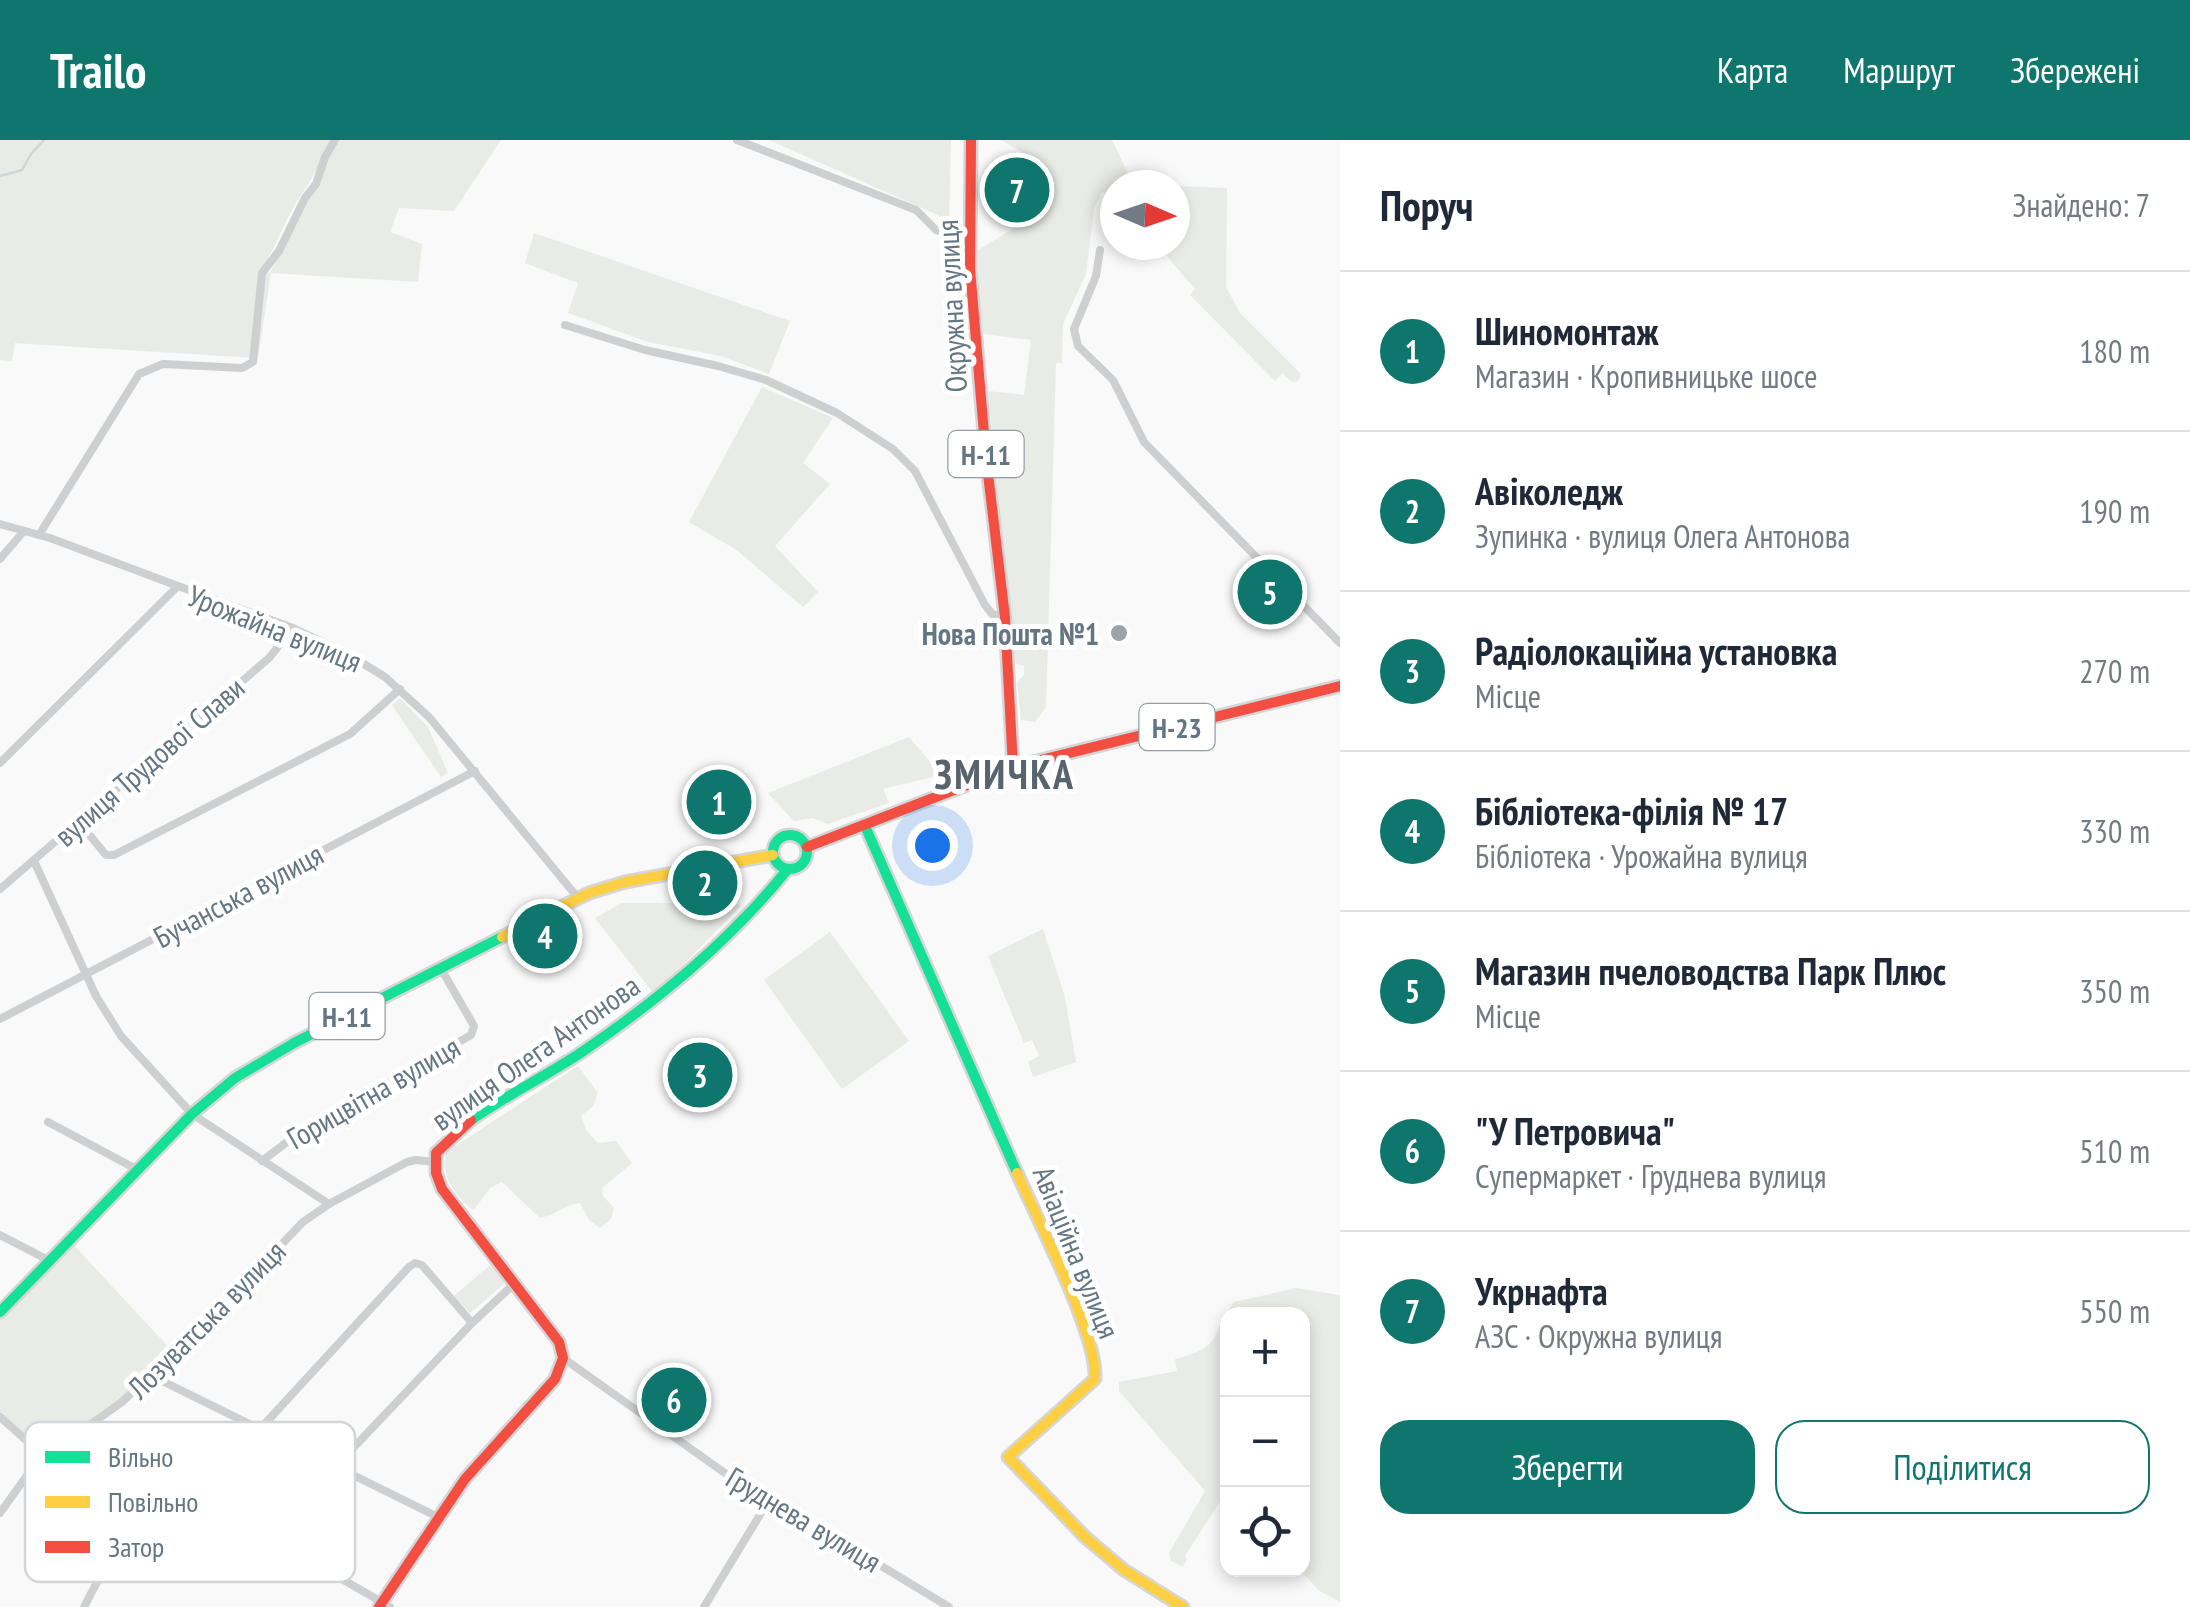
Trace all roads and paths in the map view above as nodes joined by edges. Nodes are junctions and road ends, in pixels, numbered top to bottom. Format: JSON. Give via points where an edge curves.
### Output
{"nodes":[{"id":1,"x":334,"y":140,"type":"edge"},
{"id":2,"x":737,"y":140,"type":"edge"},
{"id":3,"x":971,"y":140,"type":"edge"},
{"id":4,"x":970,"y":242,"type":"junction"},
{"id":5,"x":1100,"y":250,"type":"dead end"},
{"id":6,"x":565,"y":324,"type":"dead end"},
{"id":7,"x":0,"y":524,"type":"edge"},
{"id":8,"x":24,"y":531,"type":"junction"},
{"id":9,"x":39,"y":535,"type":"junction"},
{"id":10,"x":0,"y":559,"type":"edge"},
{"id":11,"x":178,"y":586,"type":"junction"},
{"id":12,"x":1005,"y":618,"type":"junction"},
{"id":13,"x":293,"y":628,"type":"junction"},
{"id":14,"x":1340,"y":643,"type":"edge"},
{"id":15,"x":1340,"y":686,"type":"edge"},
{"id":16,"x":400,"y":689,"type":"junction"},
{"id":17,"x":0,"y":763,"type":"edge"},
{"id":18,"x":1013,"y":768,"type":"junction"},
{"id":19,"x":475,"y":771,"type":"junction"},
{"id":20,"x":78,"y":821,"type":"junction"},
{"id":21,"x":865,"y":826,"type":"junction"},
{"id":22,"x":807,"y":847,"type":"junction"},
{"id":23,"x":773,"y":855,"type":"junction"},
{"id":24,"x":34,"y":860,"type":"junction"},
{"id":25,"x":786,"y":870,"type":"junction"},
{"id":26,"x":0,"y":890,"type":"edge"},
{"id":27,"x":578,"y":898,"type":"junction"},
{"id":28,"x":440,"y":966,"type":"junction"},
{"id":29,"x":86,"y":975,"type":"junction"},
{"id":30,"x":0,"y":1019,"type":"edge"},
{"id":31,"x":192,"y":1114,"type":"junction"},
{"id":32,"x":48,"y":1122,"type":"dead end"},
{"id":33,"x":262,"y":1161,"type":"junction"},
{"id":34,"x":434,"y":1162,"type":"junction"},
{"id":35,"x":138,"y":1170,"type":"junction"},
{"id":36,"x":329,"y":1204,"type":"junction"},
{"id":37,"x":0,"y":1235,"type":"edge"},
{"id":38,"x":50,"y":1261,"type":"junction"},
{"id":39,"x":514,"y":1284,"type":"junction"},
{"id":40,"x":0,"y":1312,"type":"edge"},
{"id":41,"x":472,"y":1322,"type":"junction"},
{"id":42,"x":563,"y":1358,"type":"junction"},
{"id":43,"x":150,"y":1375,"type":"junction"},
{"id":44,"x":0,"y":1417,"type":"edge"},
{"id":45,"x":95,"y":1422,"type":"edge"},
{"id":46,"x":248,"y":1422,"type":"edge"},
{"id":47,"x":267,"y":1422,"type":"edge"},
{"id":48,"x":25,"y":1439,"type":"edge"},
{"id":49,"x":355,"y":1446,"type":"edge"},
{"id":50,"x":355,"y":1475,"type":"edge"},
{"id":51,"x":25,"y":1478,"type":"edge"},
{"id":52,"x":767,"y":1504,"type":"junction"},
{"id":53,"x":0,"y":1514,"type":"edge"},
{"id":54,"x":438,"y":1516,"type":"junction"},
{"id":55,"x":97,"y":1582,"type":"edge"},
{"id":56,"x":343,"y":1582,"type":"edge"},
{"id":57,"x":936,"y":1604,"type":"edge"},
{"id":58,"x":383,"y":1606,"type":"edge"},
{"id":59,"x":84,"y":1607,"type":"edge"},
{"id":60,"x":704,"y":1607,"type":"edge"},
{"id":61,"x":949,"y":1607,"type":"edge"},
{"id":62,"x":1182,"y":1607,"type":"edge"}],
"edges":[{"from":1,"to":9,"type":"street","via":[[316,184],[262,273],[253,362],[242,368],[147,368]]},
{"from":2,"to":4,"type":"street","via":[[916,210],[936,230]]},
{"from":3,"to":4,"type":"main road","name":"Окружна вулиця","number":"Н-11"},
{"from":4,"to":12,"type":"main road","name":"Окружна вулиця","number":"Н-11"},
{"from":5,"to":14,"type":"street","via":[[1074,329],[1078,346],[1113,380],[1144,442]]},
{"from":6,"to":12,"type":"street","via":[[766,380],[893,449],[916,471],[985,605]]},
{"from":7,"to":8,"type":"street"},
{"from":8,"to":9,"type":"street"},
{"from":8,"to":10,"type":"street"},
{"from":9,"to":11,"type":"street"},
{"from":11,"to":13,"type":"street","name":"Урожайна вулиця"},
{"from":11,"to":17,"type":"street","name":"Урожайна вулиця"},
{"from":12,"to":18,"type":"main road","name":"Окружна вулиця","number":"Н-11"},
{"from":13,"to":16,"type":"street","name":"Урожайна вулиця","via":[[367,664]]},
{"from":13,"to":20,"type":"street","name":"вулиця Трудової Слави","via":[[254,671]]},
{"from":15,"to":18,"type":"main road","number":"Н-23"},
{"from":16,"to":19,"type":"street","name":"Урожайна вулиця"},
{"from":16,"to":20,"type":"street","via":[[350,734],[114,856]]},
{"from":18,"to":21,"type":"main road","number":"Н-11"},
{"from":19,"to":27,"type":"street","name":"Урожайна вулиця"},
{"from":19,"to":29,"type":"street","name":"Бучанська вулиця"},
{"from":20,"to":24,"type":"street","name":"вулиця Трудової Слави"},
{"from":21,"to":22,"type":"main road","number":"Н-11"},
{"from":21,"to":62,"type":"main road","name":"Авіаційна вулиця","via":[[1096,1363],[1095,1380],[1008,1456],[1098,1548]]},
{"from":22,"to":23,"type":"main road","number":"Н-11","via":[[786,835]]},
{"from":22,"to":25,"type":"main road","number":"Н-11","via":[[803,864]]},
{"from":23,"to":25,"type":"main road"},
{"from":23,"to":27,"type":"main road","number":"Н-11","via":[[625,882]]},
{"from":24,"to":26,"type":"street","name":"вулиця Трудової Слави"},
{"from":24,"to":29,"type":"street"},
{"from":25,"to":34,"type":"main road","name":"вулиця Олега Антонова","via":[[656,999],[452,1136]]},
{"from":27,"to":28,"type":"main road","number":"Н-11"},
{"from":28,"to":31,"type":"main road","number":"Н-11","via":[[252,1067]]},
{"from":28,"to":33,"type":"street","name":"Горицвітна вулиця","via":[[474,1026],[471,1035]]},
{"from":29,"to":30,"type":"street","name":"Бучанська вулиця"},
{"from":29,"to":31,"type":"street","via":[[121,1036]]},
{"from":31,"to":33,"type":"street"},
{"from":31,"to":35,"type":"main road","number":"Н-11"},
{"from":32,"to":35,"type":"street"},
{"from":33,"to":36,"type":"street"},
{"from":34,"to":36,"type":"street","name":"Лозуватська вулиця","via":[[407,1162]]},
{"from":34,"to":39,"type":"main road","name":"вулиця Олега Антонова","via":[[442,1189]]},
{"from":35,"to":38,"type":"main road","number":"Н-11"},
{"from":36,"to":43,"type":"street","name":"Лозуватська вулиця","via":[[298,1226]]},
{"from":37,"to":38,"type":"street"},
{"from":38,"to":40,"type":"main road","number":"Н-11"},
{"from":39,"to":41,"type":"street"},
{"from":39,"to":42,"type":"main road","name":"вулиця Олега Антонова","via":[[559,1342]]},
{"from":41,"to":47,"type":"street","via":[[415,1263]]},
{"from":41,"to":49,"type":"street"},
{"from":42,"to":52,"type":"street","name":"Груднева вулиця"},
{"from":42,"to":54,"type":"main road","via":[[555,1379]]},
{"from":43,"to":45,"type":"street","name":"Лозуватська вулиця"},
{"from":43,"to":46,"type":"street"},
{"from":44,"to":48,"type":"street"},
{"from":50,"to":54,"type":"street"},
{"from":51,"to":53,"type":"street","name":"Лозуватська вулиця"},
{"from":52,"to":57,"type":"street","name":"Груднева вулиця","via":[[855,1550]]},
{"from":52,"to":60,"type":"street"},
{"from":54,"to":58,"type":"main road"},
{"from":55,"to":59,"type":"street"},
{"from":56,"to":58,"type":"street"},
{"from":57,"to":61,"type":"street","name":"Груднева вулиця"}]}
